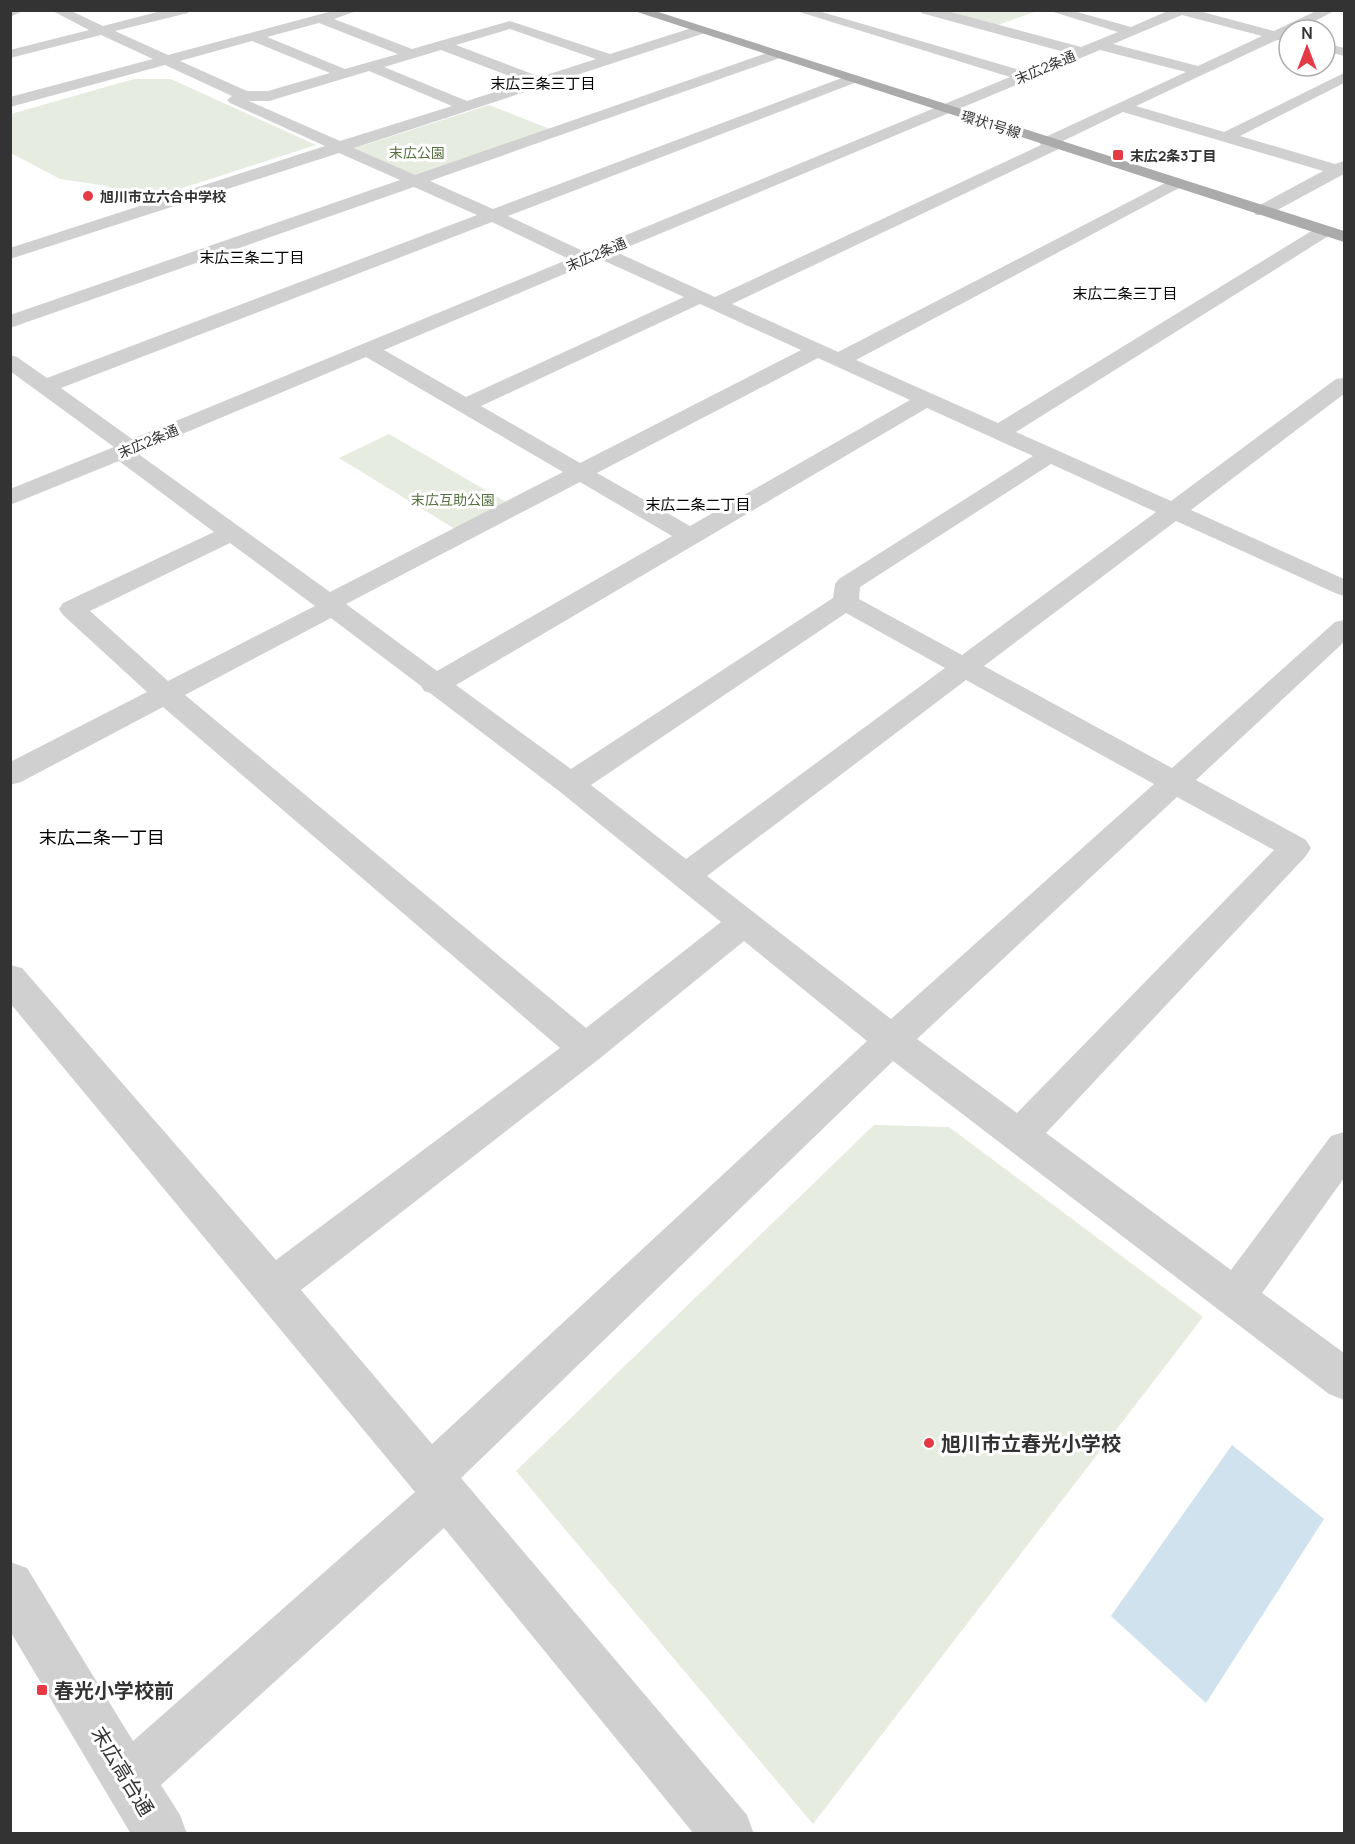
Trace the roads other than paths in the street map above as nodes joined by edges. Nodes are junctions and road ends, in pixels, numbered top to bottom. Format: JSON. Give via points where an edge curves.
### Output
{"nodes":[{"id":1,"x":19,"y":10,"type":"edge"},
{"id":2,"x":57,"y":10,"type":"edge"},
{"id":3,"x":183,"y":10,"type":"edge"},
{"id":4,"x":353,"y":10,"type":"edge"},
{"id":5,"x":799,"y":10,"type":"edge"},
{"id":6,"x":846,"y":10,"type":"edge"},
{"id":7,"x":926,"y":10,"type":"edge"},
{"id":8,"x":1053,"y":10,"type":"edge"},
{"id":9,"x":1330,"y":10,"type":"edge"},
{"id":10,"x":645,"y":11,"type":"edge"},
{"id":11,"x":1181,"y":11,"type":"edge"},
{"id":12,"x":10,"y":13,"type":"edge"},
{"id":13,"x":825,"y":18,"type":"junction"},
{"id":14,"x":1316,"y":18,"type":"edge"},
{"id":15,"x":321,"y":19,"type":"junction"},
{"id":16,"x":802,"y":26,"type":"dead end"},
{"id":17,"x":102,"y":30,"type":"junction"},
{"id":18,"x":700,"y":30,"type":"junction"},
{"id":19,"x":1131,"y":31,"type":"junction"},
{"id":20,"x":1277,"y":36,"type":"edge"},
{"id":21,"x":253,"y":37,"type":"junction"},
{"id":22,"x":768,"y":37,"type":"dead end"},
{"id":23,"x":1277,"y":39,"type":"edge"},
{"id":24,"x":442,"y":45,"type":"junction"},
{"id":25,"x":746,"y":45,"type":"junction"},
{"id":26,"x":1090,"y":48,"type":"junction"},
{"id":27,"x":10,"y":54,"type":"edge"},
{"id":28,"x":412,"y":54,"type":"junction"},
{"id":29,"x":775,"y":55,"type":"junction"},
{"id":30,"x":609,"y":59,"type":"junction"},
{"id":31,"x":167,"y":60,"type":"junction"},
{"id":32,"x":370,"y":66,"type":"junction"},
{"id":33,"x":1197,"y":70,"type":"junction"},
{"id":34,"x":344,"y":74,"type":"junction"},
{"id":35,"x":1023,"y":76,"type":"junction"},
{"id":36,"x":1344,"y":77,"type":"edge"},
{"id":37,"x":852,"y":79,"type":"junction"},
{"id":38,"x":539,"y":82,"type":"junction"},
{"id":39,"x":245,"y":96,"type":"junction"},
{"id":40,"x":10,"y":102,"type":"edge"},
{"id":41,"x":466,"y":106,"type":"junction"},
{"id":42,"x":1122,"y":107,"type":"junction"},
{"id":43,"x":944,"y":110,"type":"junction"},
{"id":44,"x":1226,"y":137,"type":"junction"},
{"id":45,"x":1052,"y":143,"type":"junction"},
{"id":46,"x":338,"y":147,"type":"junction"},
{"id":47,"x":1341,"y":168,"type":"edge"},
{"id":48,"x":415,"y":181,"type":"junction"},
{"id":49,"x":1175,"y":183,"type":"junction"},
{"id":50,"x":1262,"y":211,"type":"junction"},
{"id":51,"x":493,"y":216,"type":"junction"},
{"id":52,"x":1324,"y":231,"type":"junction"},
{"id":53,"x":1344,"y":237,"type":"edge"},
{"id":54,"x":10,"y":254,"type":"edge"},
{"id":55,"x":592,"y":256,"type":"junction"},
{"id":56,"x":708,"y":300,"type":"junction"},
{"id":57,"x":10,"y":322,"type":"edge"},
{"id":58,"x":369,"y":350,"type":"junction"},
{"id":59,"x":817,"y":350,"type":"junction"},
{"id":60,"x":839,"y":360,"type":"junction"},
{"id":61,"x":10,"y":361,"type":"edge"},
{"id":62,"x":1344,"y":384,"type":"edge"},
{"id":63,"x":45,"y":386,"type":"junction"},
{"id":64,"x":927,"y":399,"type":"junction"},
{"id":65,"x":464,"y":406,"type":"junction"},
{"id":66,"x":1000,"y":432,"type":"junction"},
{"id":67,"x":125,"y":450,"type":"junction"},
{"id":68,"x":1050,"y":455,"type":"junction"},
{"id":69,"x":579,"y":473,"type":"junction"},
{"id":70,"x":10,"y":498,"type":"edge"},
{"id":71,"x":1173,"y":511,"type":"junction"},
{"id":72,"x":231,"y":533,"type":"junction"},
{"id":73,"x":689,"y":536,"type":"junction"},
{"id":74,"x":1344,"y":588,"type":"edge"},
{"id":75,"x":845,"y":602,"type":"junction"},
{"id":76,"x":330,"y":605,"type":"junction"},
{"id":77,"x":1344,"y":628,"type":"edge"},
{"id":78,"x":966,"y":668,"type":"junction"},
{"id":79,"x":434,"y":685,"type":"junction"},
{"id":80,"x":167,"y":695,"type":"junction"},
{"id":81,"x":10,"y":775,"type":"edge"},
{"id":82,"x":570,"y":784,"type":"junction"},
{"id":83,"x":1174,"y":784,"type":"junction"},
{"id":84,"x":686,"y":875,"type":"junction"},
{"id":85,"x":745,"y":922,"type":"junction"},
{"id":86,"x":10,"y":978,"type":"edge"},
{"id":87,"x":892,"y":1040,"type":"junction"},
{"id":88,"x":586,"y":1049,"type":"junction"},
{"id":89,"x":1019,"y":1136,"type":"junction"},
{"id":90,"x":1344,"y":1148,"type":"edge"},
{"id":91,"x":273,"y":1287,"type":"junction"},
{"id":92,"x":1235,"y":1297,"type":"junction"},
{"id":93,"x":1344,"y":1379,"type":"edge"},
{"id":94,"x":438,"y":1485,"type":"junction"},
{"id":95,"x":10,"y":1585,"type":"edge"},
{"id":96,"x":129,"y":1779,"type":"junction"},
{"id":97,"x":161,"y":1833,"type":"edge"},
{"id":98,"x":728,"y":1833,"type":"edge"}],
"edges":[{"from":1,"to":12,"type":"street"},
{"from":2,"to":17,"type":"street"},
{"from":3,"to":17,"type":"street"},
{"from":4,"to":15,"type":"street"},
{"from":5,"to":13,"type":"street"},
{"from":6,"to":13,"type":"street"},
{"from":7,"to":26,"type":"street"},
{"from":8,"to":19,"type":"street"},
{"from":9,"to":14,"type":"street"},
{"from":10,"to":18,"type":"main road","name":"環状1号線"},
{"from":11,"to":19,"type":"street","name":"末広2条通"},
{"from":11,"to":20,"type":"street"},
{"from":13,"to":16,"type":"street"},
{"from":13,"to":35,"type":"street"},
{"from":15,"to":21,"type":"street"},
{"from":15,"to":28,"type":"street"},
{"from":17,"to":27,"type":"street"},
{"from":17,"to":31,"type":"street"},
{"from":18,"to":25,"type":"main road","name":"環状1号線"},
{"from":18,"to":30,"type":"street"},
{"from":19,"to":26,"type":"street","name":"末広2条通"},
{"from":21,"to":31,"type":"street"},
{"from":21,"to":34,"type":"street"},
{"from":22,"to":25,"type":"street"},
{"from":23,"to":33,"type":"street"},
{"from":24,"to":28,"type":"street"},
{"from":24,"to":30,"type":"street","via":[[510,25]]},
{"from":24,"to":38,"type":"street"},
{"from":25,"to":29,"type":"main road","name":"環状1号線"},
{"from":26,"to":33,"type":"street"},
{"from":26,"to":35,"type":"street","name":"末広2条通"},
{"from":28,"to":32,"type":"street"},
{"from":29,"to":37,"type":"main road","name":"環状1号線"},
{"from":29,"to":48,"type":"street"},
{"from":30,"to":38,"type":"street"},
{"from":31,"to":39,"type":"street"},
{"from":31,"to":40,"type":"street"},
{"from":32,"to":34,"type":"street"},
{"from":32,"to":41,"type":"street"},
{"from":33,"to":42,"type":"street"},
{"from":34,"to":39,"type":"street","via":[[269,96]]},
{"from":35,"to":43,"type":"street","name":"末広2条通"},
{"from":36,"to":44,"type":"street"},
{"from":37,"to":43,"type":"main road","name":"環状1号線"},
{"from":37,"to":51,"type":"street"},
{"from":38,"to":41,"type":"street"},
{"from":39,"to":46,"type":"street","via":[[235,100]]},
{"from":41,"to":46,"type":"street"},
{"from":42,"to":44,"type":"street"},
{"from":42,"to":45,"type":"street"},
{"from":43,"to":45,"type":"main road","name":"環状1号線"},
{"from":43,"to":55,"type":"street","name":"末広2条通"},
{"from":44,"to":47,"type":"street"},
{"from":45,"to":49,"type":"main road","name":"環状1号線"},
{"from":45,"to":56,"type":"street"},
{"from":46,"to":48,"type":"street"},
{"from":46,"to":54,"type":"street"},
{"from":47,"to":50,"type":"street"},
{"from":48,"to":51,"type":"street"},
{"from":48,"to":57,"type":"street"},
{"from":49,"to":50,"type":"main road","name":"環状1号線"},
{"from":49,"to":60,"type":"street"},
{"from":50,"to":52,"type":"main road","name":"環状1号線"},
{"from":51,"to":55,"type":"street"},
{"from":51,"to":63,"type":"street"},
{"from":52,"to":53,"type":"main road","name":"環状1号線"},
{"from":52,"to":66,"type":"street"},
{"from":55,"to":56,"type":"street"},
{"from":55,"to":58,"type":"street","name":"末広2条通"},
{"from":56,"to":59,"type":"street"},
{"from":56,"to":65,"type":"street"},
{"from":58,"to":65,"type":"street"},
{"from":58,"to":67,"type":"street","name":"末広2条通"},
{"from":59,"to":60,"type":"street"},
{"from":59,"to":69,"type":"street"},
{"from":60,"to":64,"type":"street"},
{"from":61,"to":63,"type":"street"},
{"from":62,"to":71,"type":"street"},
{"from":63,"to":67,"type":"street"},
{"from":64,"to":66,"type":"street"},
{"from":64,"to":73,"type":"street"},
{"from":65,"to":69,"type":"street"},
{"from":66,"to":68,"type":"street"},
{"from":67,"to":70,"type":"street","name":"末広2条通"},
{"from":67,"to":72,"type":"street"},
{"from":68,"to":71,"type":"street"},
{"from":68,"to":75,"type":"street","via":[[848,584]]},
{"from":69,"to":73,"type":"street"},
{"from":69,"to":76,"type":"street"},
{"from":71,"to":74,"type":"street"},
{"from":71,"to":78,"type":"street"},
{"from":72,"to":76,"type":"street"},
{"from":72,"to":80,"type":"street","via":[[72,609]]},
{"from":73,"to":79,"type":"street"},
{"from":75,"to":78,"type":"street"},
{"from":75,"to":82,"type":"street"},
{"from":76,"to":79,"type":"street"},
{"from":76,"to":80,"type":"street"},
{"from":77,"to":83,"type":"street"},
{"from":78,"to":83,"type":"street"},
{"from":78,"to":84,"type":"street"},
{"from":79,"to":82,"type":"street"},
{"from":80,"to":81,"type":"street"},
{"from":80,"to":88,"type":"street"},
{"from":82,"to":84,"type":"street"},
{"from":83,"to":87,"type":"street"},
{"from":83,"to":89,"type":"street","via":[[1295,848]]},
{"from":84,"to":85,"type":"street"},
{"from":85,"to":87,"type":"street"},
{"from":85,"to":88,"type":"street"},
{"from":86,"to":91,"type":"street"},
{"from":87,"to":89,"type":"street"},
{"from":87,"to":94,"type":"street"},
{"from":88,"to":91,"type":"street"},
{"from":89,"to":92,"type":"street"},
{"from":90,"to":92,"type":"street"},
{"from":91,"to":94,"type":"street"},
{"from":92,"to":93,"type":"street"},
{"from":94,"to":96,"type":"street"},
{"from":94,"to":98,"type":"street"},
{"from":95,"to":96,"type":"street","name":"末広高台通"},
{"from":96,"to":97,"type":"street","name":"末広高台通"}]}
